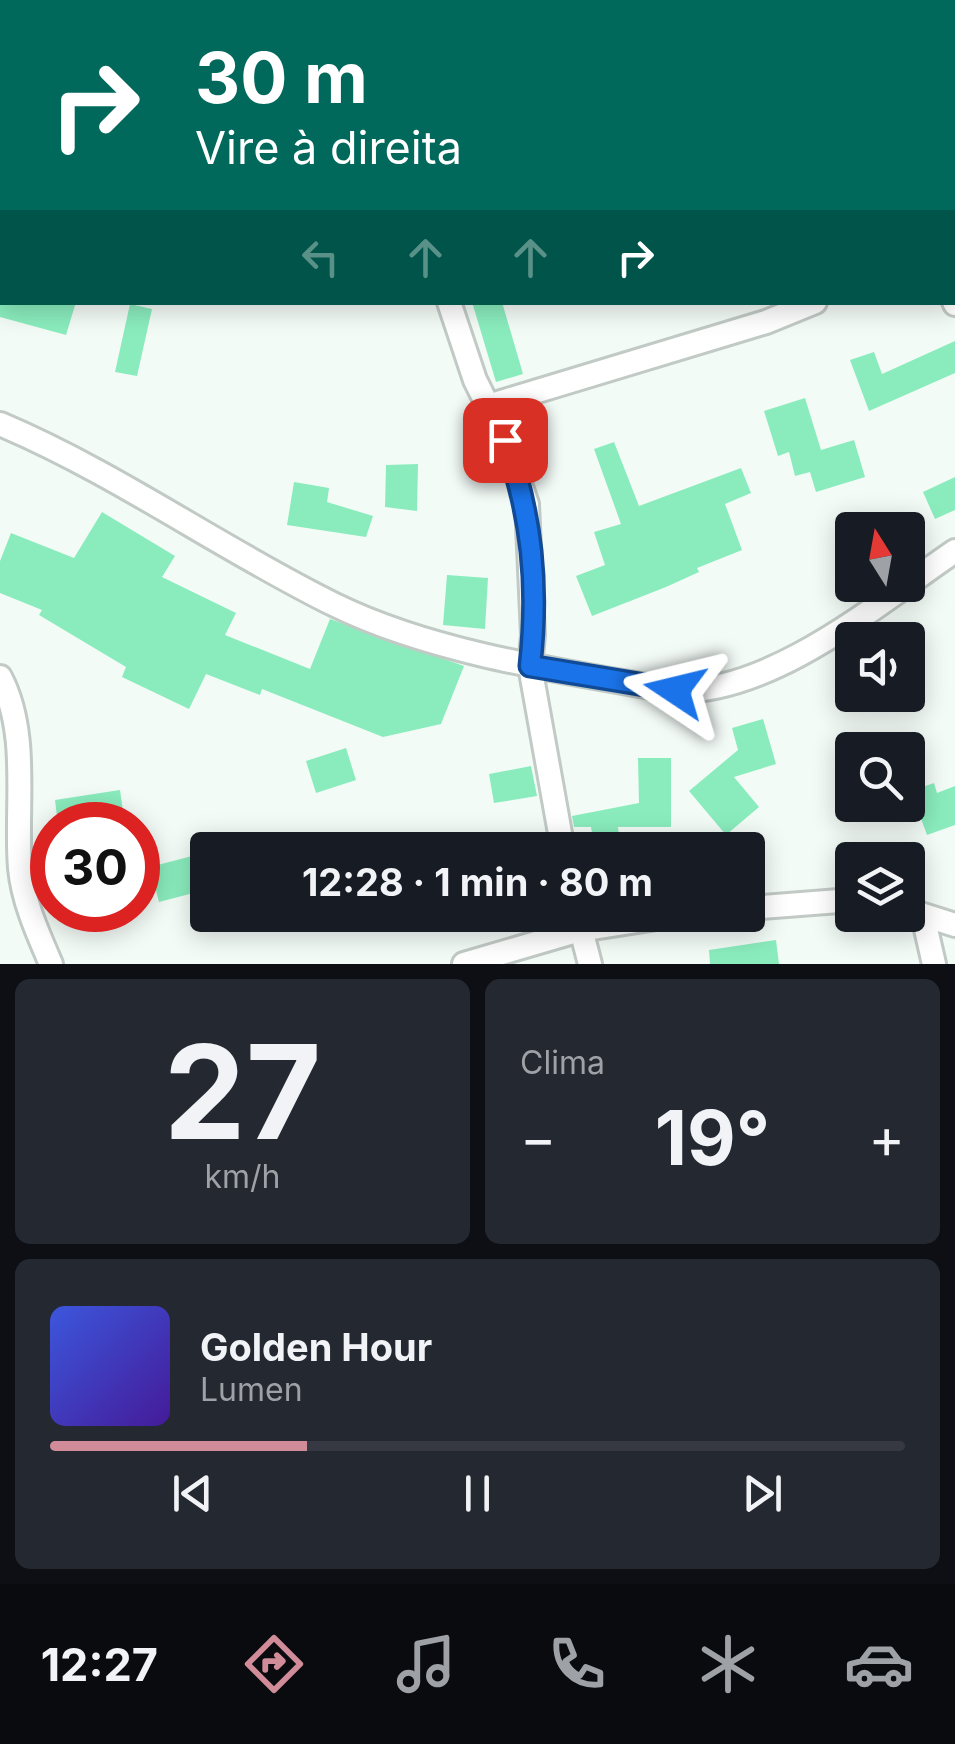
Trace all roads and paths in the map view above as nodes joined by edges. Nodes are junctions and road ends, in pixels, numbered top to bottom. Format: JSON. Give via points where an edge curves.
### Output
{"nodes":[{"id":1,"x":450,"y":305,"type":"edge"},
{"id":2,"x":808,"y":305,"type":"edge"},
{"id":3,"x":488,"y":406,"type":"junction"},
{"id":4,"x":0,"y":424,"type":"edge"},
{"id":5,"x":955,"y":551,"type":"edge"},
{"id":6,"x":530,"y":666,"type":"junction"},
{"id":7,"x":0,"y":678,"type":"edge"},
{"id":8,"x":561,"y":832,"type":"edge"},
{"id":9,"x":835,"y":901,"type":"edge"},
{"id":10,"x":765,"y":907,"type":"edge"},
{"id":11,"x":925,"y":916,"type":"edge"},
{"id":12,"x":955,"y":925,"type":"edge"},
{"id":13,"x":554,"y":932,"type":"edge"},
{"id":14,"x":581,"y":932,"type":"edge"},
{"id":15,"x":923,"y":932,"type":"edge"},
{"id":16,"x":51,"y":964,"type":"edge"},
{"id":17,"x":464,"y":964,"type":"edge"},
{"id":18,"x":590,"y":964,"type":"edge"},
{"id":19,"x":934,"y":964,"type":"edge"}],
"edges":[{"from":1,"to":3,"type":"street"},
{"from":2,"to":3,"type":"street"},
{"from":3,"to":6,"type":"street","via":[[527,504]]},
{"from":4,"to":6,"type":"street","via":[[110,475],[339,607]]},
{"from":5,"to":6,"type":"street","via":[[862,616],[740,682],[675,690]]},
{"from":6,"to":8,"type":"street"},
{"from":7,"to":16,"type":"street","via":[[18,756],[20,872]]},
{"from":9,"to":10,"type":"street"},
{"from":11,"to":12,"type":"street"},
{"from":13,"to":17,"type":"street"},
{"from":14,"to":18,"type":"street"},
{"from":15,"to":19,"type":"street"}]}
